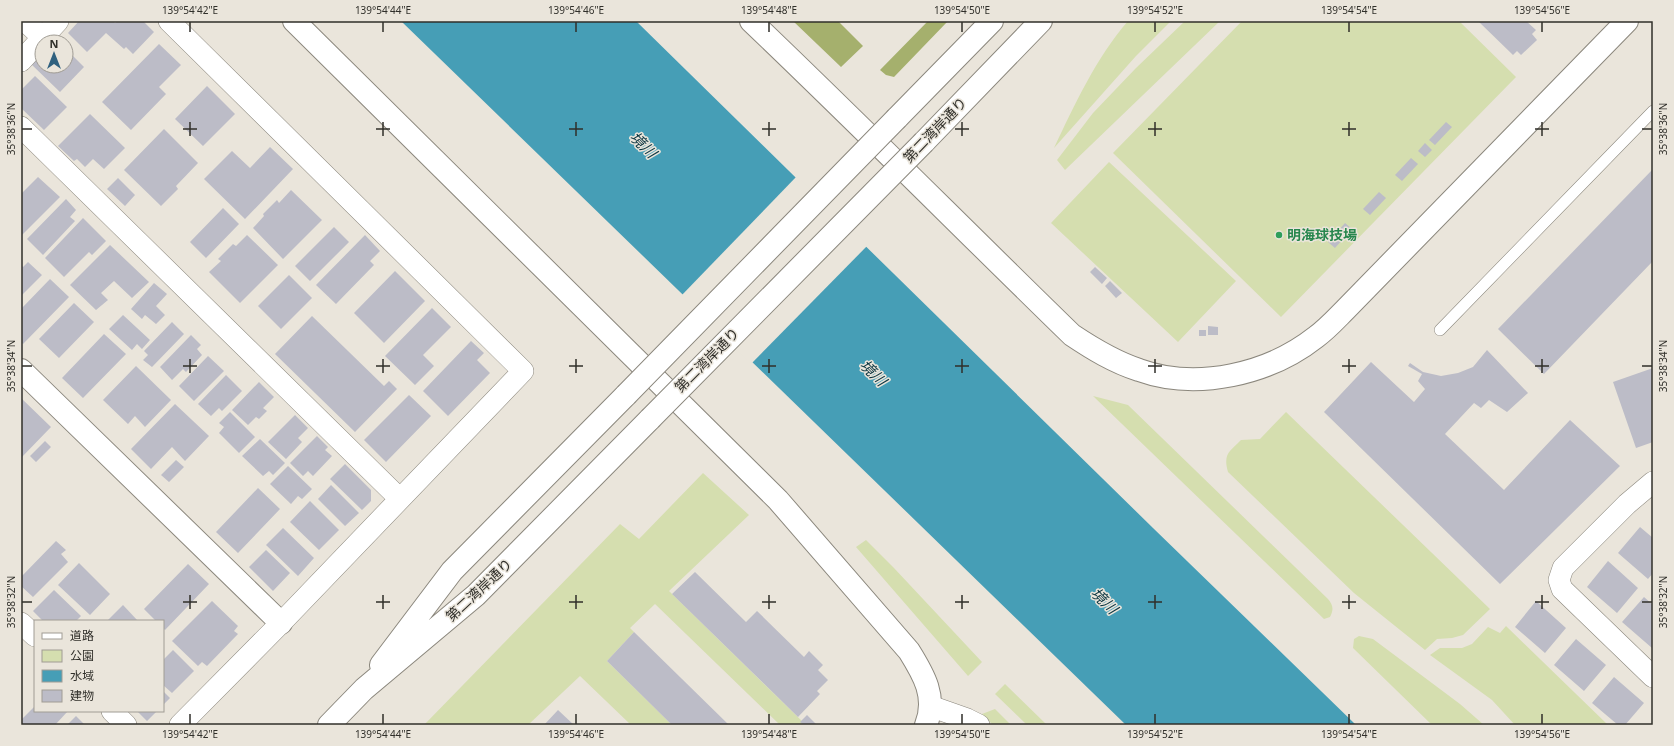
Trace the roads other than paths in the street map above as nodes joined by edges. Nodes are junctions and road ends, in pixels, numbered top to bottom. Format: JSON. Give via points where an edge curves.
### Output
{"nodes":[{"id":1,"x":25,"y":21,"type":"edge"},
{"id":2,"x":58,"y":21,"type":"edge"},
{"id":3,"x":168,"y":21,"type":"edge"},
{"id":4,"x":294,"y":21,"type":"edge"},
{"id":5,"x":751,"y":21,"type":"edge"},
{"id":6,"x":992,"y":21,"type":"edge"},
{"id":7,"x":1040,"y":21,"type":"edge"},
{"id":8,"x":1627,"y":21,"type":"edge"},
{"id":9,"x":39,"y":34,"type":"edge"},
{"id":10,"x":45,"y":34,"type":"edge"},
{"id":11,"x":34,"y":46,"type":"edge"},
{"id":12,"x":21,"y":61,"type":"edge"},
{"id":13,"x":1653,"y":111,"type":"edge"},
{"id":14,"x":21,"y":127,"type":"edge"},
{"id":15,"x":1440,"y":330,"type":"dead end"},
{"id":16,"x":21,"y":370,"type":"edge"},
{"id":17,"x":1653,"y":482,"type":"edge"},
{"id":18,"x":400,"y":499,"type":"junction"},
{"id":19,"x":21,"y":623,"type":"edge"},
{"id":20,"x":281,"y":623,"type":"junction"},
{"id":21,"x":34,"y":635,"type":"edge"},
{"id":22,"x":1653,"y":677,"type":"edge"},
{"id":23,"x":364,"y":689,"type":"junction"},
{"id":24,"x":113,"y":712,"type":"edge"},
{"id":25,"x":928,"y":716,"type":"edge"},
{"id":26,"x":126,"y":725,"type":"edge"},
{"id":27,"x":180,"y":725,"type":"edge"},
{"id":28,"x":329,"y":725,"type":"edge"},
{"id":29,"x":979,"y":725,"type":"edge"}],
"edges":[{"from":1,"to":9,"type":"street"},
{"from":2,"to":10,"type":"street"},
{"from":3,"to":18,"type":"street","via":[[523,371]]},
{"from":4,"to":25,"type":"street","via":[[778,500],[909,651],[930,692]]},
{"from":5,"to":8,"type":"street","via":[[1072,335],[1099,352],[1140,371],[1167,377],[1198,379],[1234,375],[1262,367],[1292,353],[1316,337]]},
{"from":6,"to":23,"type":"street","name":"第二湾岸通り","bridge":true,"via":[[452,570]]},
{"from":7,"to":23,"type":"street","name":"第二湾岸通り","bridge":true,"via":[[476,595]]},
{"from":11,"to":12,"type":"street"},
{"from":13,"to":15,"type":"lane"},
{"from":14,"to":18,"type":"street"},
{"from":16,"to":20,"type":"street"},
{"from":17,"to":22,"type":"street","via":[[1627,504],[1563,568],[1559,580],[1562,589]]},
{"from":18,"to":20,"type":"street"},
{"from":19,"to":21,"type":"street"},
{"from":20,"to":27,"type":"street"},
{"from":23,"to":28,"type":"street","name":"第二湾岸通り"},
{"from":24,"to":26,"type":"street"},
{"from":25,"to":29,"type":"street","via":[[967,719]]}]}
